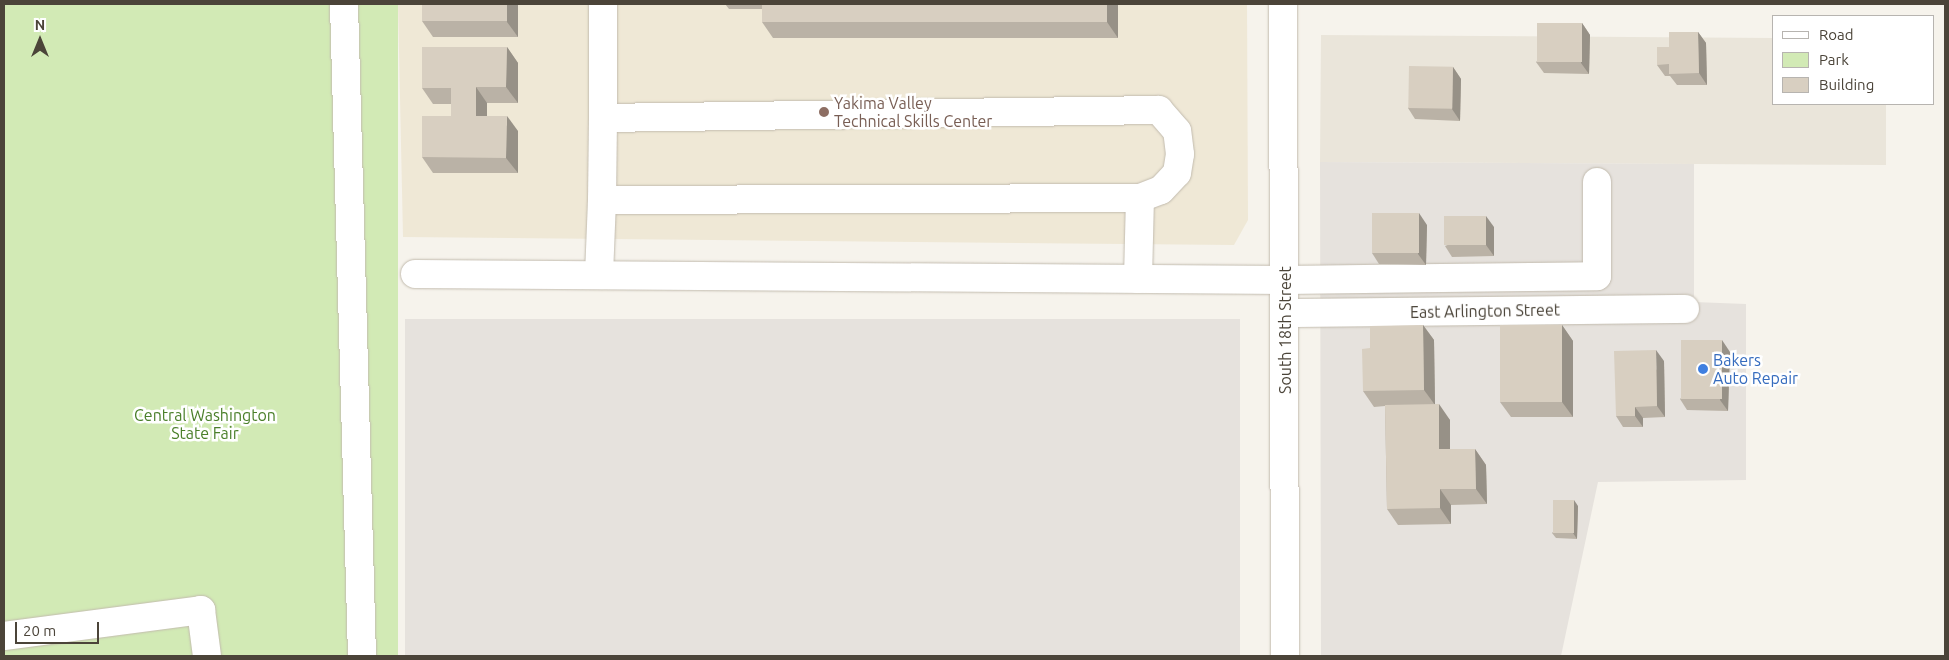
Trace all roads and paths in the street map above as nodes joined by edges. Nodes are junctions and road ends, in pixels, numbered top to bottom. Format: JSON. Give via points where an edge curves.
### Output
{"nodes":[{"id":1,"x":344,"y":4,"type":"edge"},
{"id":2,"x":603,"y":4,"type":"edge"},
{"id":3,"x":1283,"y":4,"type":"edge"},
{"id":4,"x":603,"y":118,"type":"junction"},
{"id":5,"x":1597,"y":182,"type":"dead end"},
{"id":6,"x":1140,"y":198,"type":"junction"},
{"id":7,"x":602,"y":200,"type":"junction"},
{"id":8,"x":414,"y":274,"type":"dead end"},
{"id":9,"x":599,"y":275,"type":"junction"},
{"id":10,"x":1597,"y":276,"type":"junction"},
{"id":11,"x":1138,"y":279,"type":"junction"},
{"id":12,"x":1286,"y":280,"type":"junction"},
{"id":13,"x":1685,"y":309,"type":"dead end"},
{"id":14,"x":1596,"y":310,"type":"junction"},
{"id":15,"x":1286,"y":313,"type":"junction"},
{"id":16,"x":4,"y":636,"type":"edge"},
{"id":17,"x":207,"y":656,"type":"edge"},
{"id":18,"x":362,"y":656,"type":"edge"},
{"id":19,"x":1285,"y":656,"type":"edge"}],
"edges":[{"from":1,"to":18,"type":"street"},
{"from":2,"to":4,"type":"street"},
{"from":3,"to":12,"type":"street","name":"South 18th Street"},
{"from":4,"to":6,"type":"street","via":[[1159,110],[1177,131],[1177,173],[1161,190]]},
{"from":4,"to":7,"type":"street"},
{"from":5,"to":10,"type":"street"},
{"from":6,"to":7,"type":"street"},
{"from":6,"to":11,"type":"street"},
{"from":7,"to":9,"type":"street"},
{"from":8,"to":9,"type":"street"},
{"from":9,"to":11,"type":"street"},
{"from":10,"to":12,"type":"street"},
{"from":10,"to":14,"type":"street"},
{"from":11,"to":12,"type":"street"},
{"from":12,"to":15,"type":"street","name":"South 18th Street"},
{"from":13,"to":14,"type":"street","name":"East Arlington Street"},
{"from":14,"to":15,"type":"street","name":"East Arlington Street"},
{"from":15,"to":19,"type":"street","name":"South 18th Street"},
{"from":16,"to":17,"type":"street","via":[[202,610]]}]}
